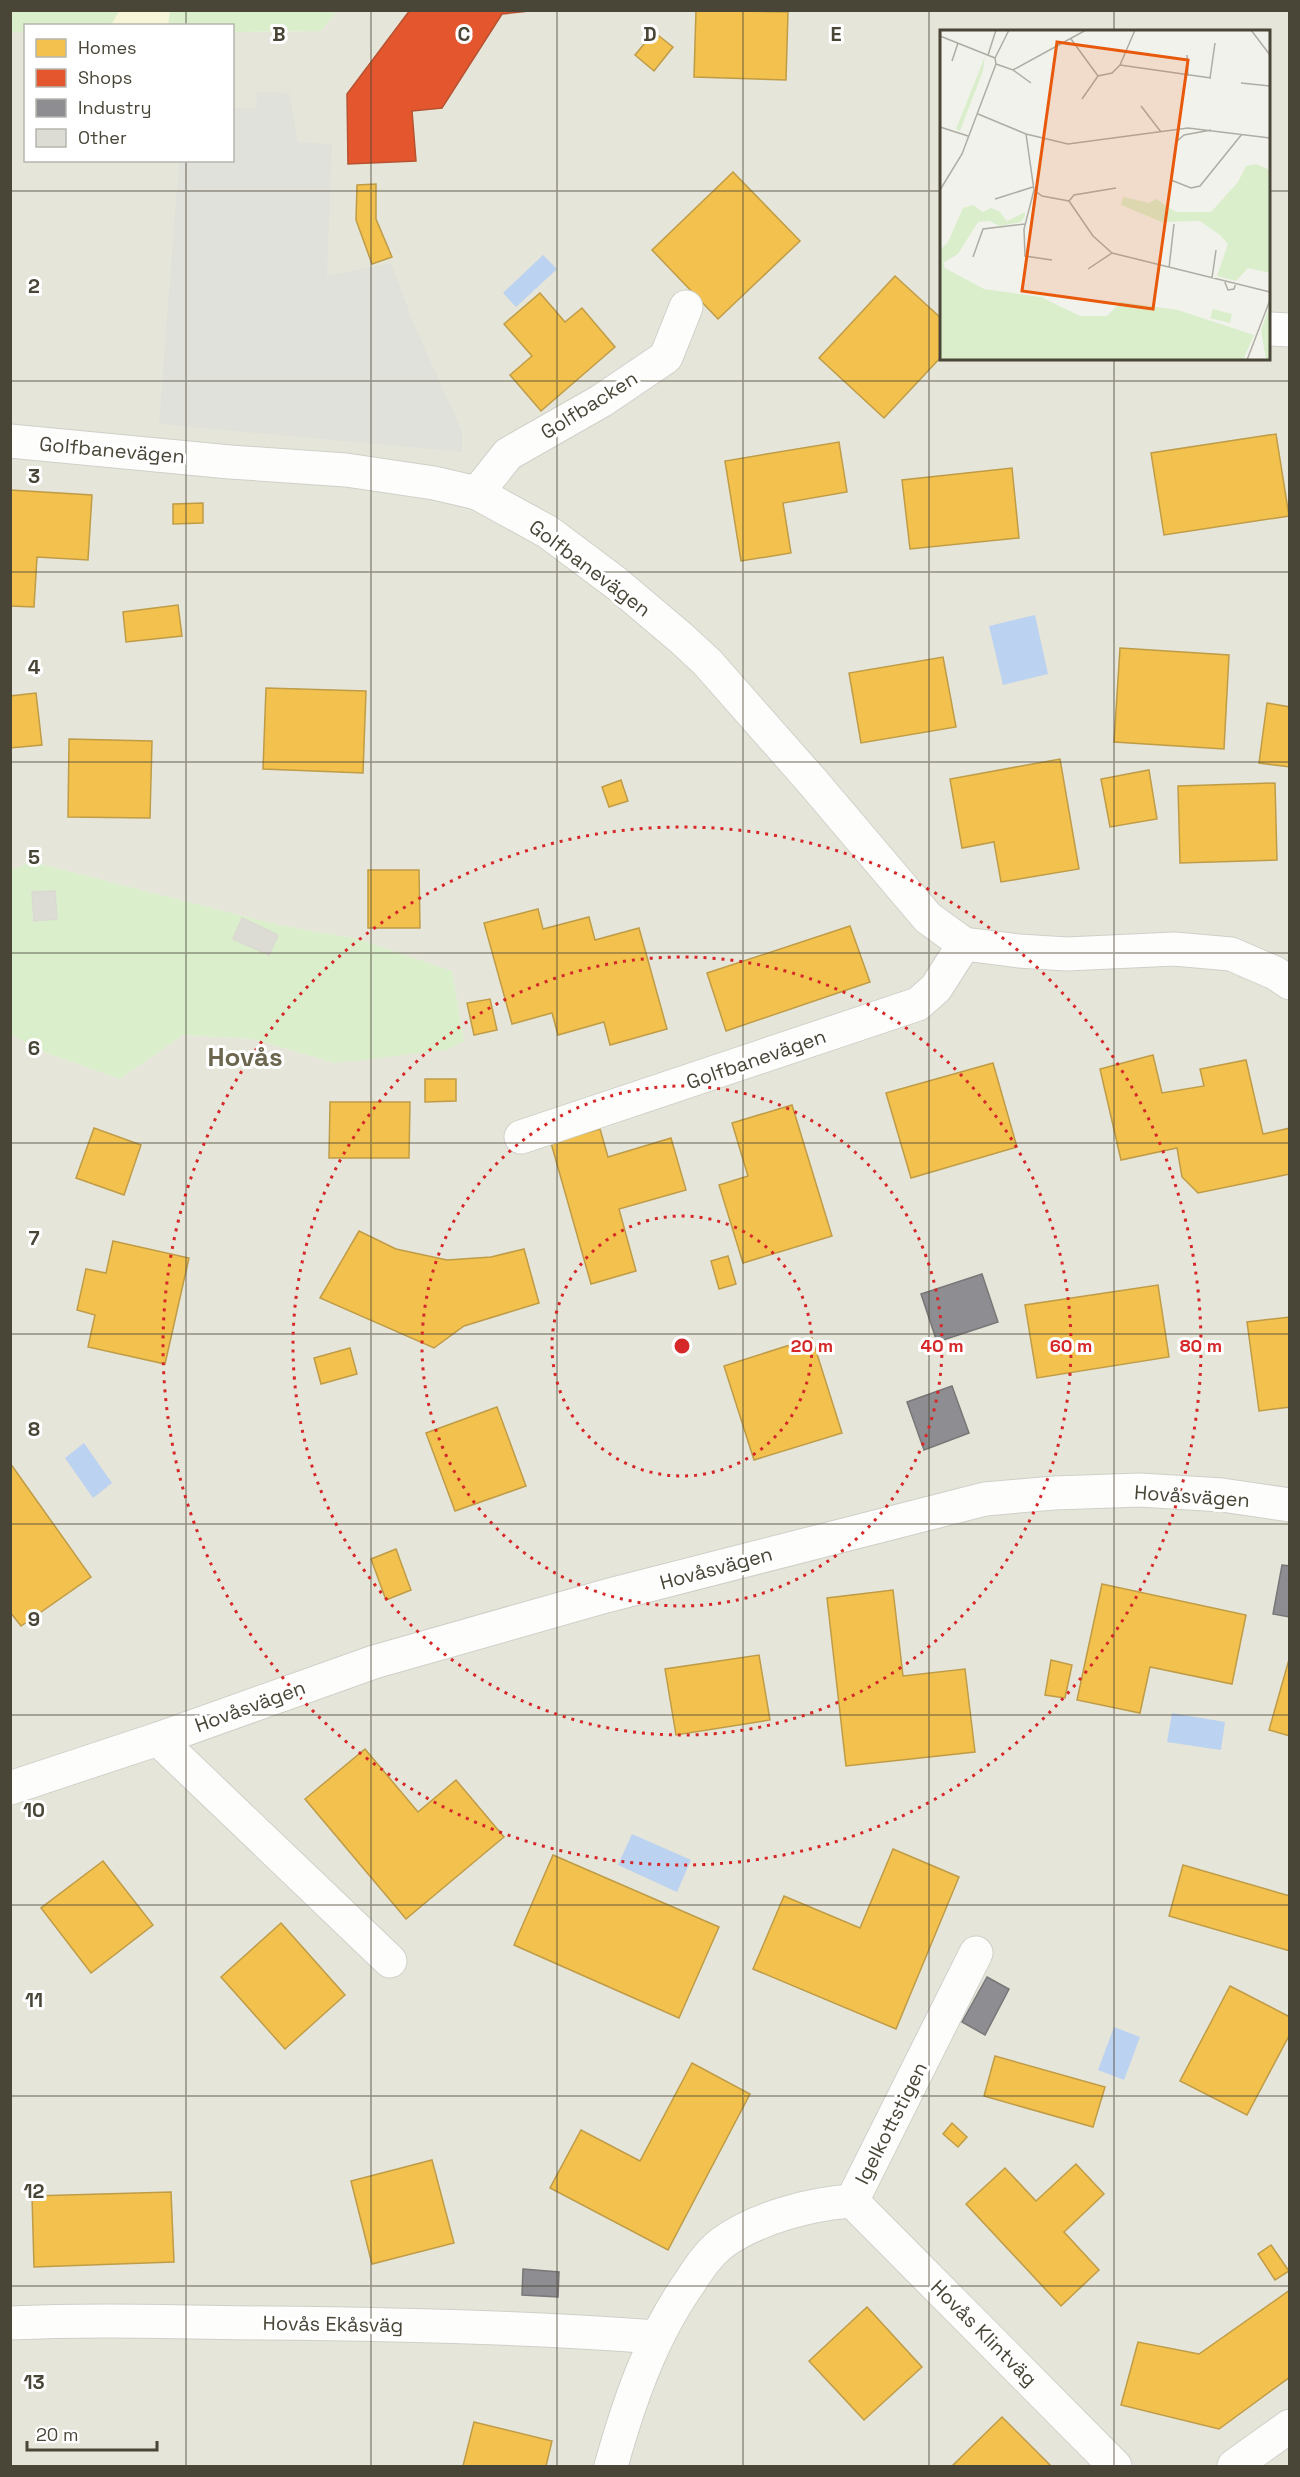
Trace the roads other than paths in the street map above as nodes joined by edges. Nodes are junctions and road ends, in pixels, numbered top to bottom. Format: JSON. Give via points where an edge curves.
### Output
{"nodes":[{"id":1,"x":686,"y":307,"type":"dead end"},
{"id":2,"x":1270,"y":328,"type":"edge"},
{"id":3,"x":1290,"y":330,"type":"edge"},
{"id":4,"x":10,"y":441,"type":"edge"},
{"id":5,"x":477,"y":493,"type":"junction"},
{"id":6,"x":964,"y":944,"type":"junction"},
{"id":7,"x":1290,"y":984,"type":"edge"},
{"id":8,"x":521,"y":1137,"type":"dead end"},
{"id":9,"x":1290,"y":1505,"type":"edge"},
{"id":10,"x":158,"y":1739,"type":"junction"},
{"id":11,"x":10,"y":1788,"type":"edge"},
{"id":12,"x":976,"y":1953,"type":"dead end"},
{"id":13,"x":390,"y":1961,"type":"dead end"},
{"id":14,"x":852,"y":2201,"type":"junction"},
{"id":15,"x":10,"y":2323,"type":"edge"},
{"id":16,"x":656,"y":2337,"type":"junction"},
{"id":17,"x":1290,"y":2426,"type":"edge"},
{"id":18,"x":611,"y":2466,"type":"edge"},
{"id":19,"x":1115,"y":2466,"type":"edge"},
{"id":20,"x":1234,"y":2466,"type":"edge"}],
"edges":[{"from":1,"to":5,"type":"street","name":"Golfbacken","via":[[666,357],[602,401],[508,454]]},
{"from":2,"to":3,"type":"street"},
{"from":4,"to":5,"type":"street","name":"Golfbanevägen","via":[[346,470]]},
{"from":5,"to":6,"type":"street","name":"Golfbanevägen","via":[[548,532],[681,638],[811,780],[927,918]]},
{"from":6,"to":7,"type":"street","name":"Golfbanevägen","via":[[1067,954],[1174,949],[1231,954],[1275,973]]},
{"from":6,"to":8,"type":"street","name":"Golfbanevägen","via":[[936,988],[918,1004]]},
{"from":9,"to":10,"type":"street","name":"Hovåsvägen","via":[[1222,1495],[1140,1490],[985,1499],[606,1596],[374,1662]]},
{"from":10,"to":11,"type":"street","name":"Hovåsvägen"},
{"from":10,"to":13,"type":"street"},
{"from":12,"to":14,"type":"street","name":"Igelkottstigen"},
{"from":14,"to":16,"type":"street","name":"Igelkottstigen","via":[[830,2202],[772,2219],[722,2244],[699,2268]]},
{"from":14,"to":19,"type":"street","name":"Hovås Klintväg"},
{"from":15,"to":16,"type":"street","name":"Hovås Ekåsväg","via":[[73,2320],[386,2324]]},
{"from":16,"to":18,"type":"street","name":"Igelkottstigen","via":[[623,2422]]},
{"from":17,"to":20,"type":"street"}]}
